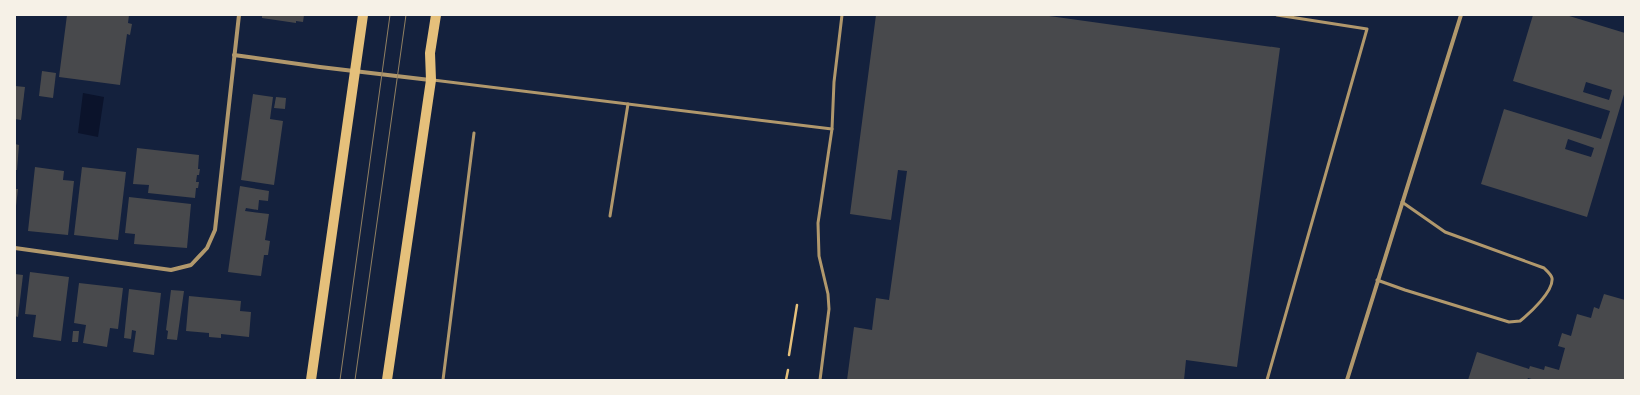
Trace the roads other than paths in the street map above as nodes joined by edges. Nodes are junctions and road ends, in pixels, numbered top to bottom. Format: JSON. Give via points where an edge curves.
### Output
{"nodes":[{"id":1,"x":239,"y":15,"type":"edge"},
{"id":2,"x":363,"y":15,"type":"edge"},
{"id":3,"x":436,"y":15,"type":"edge"},
{"id":4,"x":842,"y":15,"type":"edge"},
{"id":5,"x":1277,"y":15,"type":"edge"},
{"id":6,"x":1461,"y":15,"type":"edge"},
{"id":7,"x":234,"y":55,"type":"junction"},
{"id":8,"x":356,"y":72,"type":"junction"},
{"id":9,"x":431,"y":80,"type":"junction"},
{"id":10,"x":628,"y":104,"type":"junction"},
{"id":11,"x":832,"y":129,"type":"junction"},
{"id":12,"x":474,"y":133,"type":"dead end"},
{"id":13,"x":1402,"y":202,"type":"junction"},
{"id":14,"x":610,"y":216,"type":"dead end"},
{"id":15,"x":15,"y":248,"type":"edge"},
{"id":16,"x":1377,"y":280,"type":"junction"},
{"id":17,"x":311,"y":380,"type":"edge"},
{"id":18,"x":387,"y":380,"type":"edge"},
{"id":19,"x":443,"y":380,"type":"edge"},
{"id":20,"x":820,"y":380,"type":"edge"},
{"id":21,"x":1267,"y":380,"type":"edge"},
{"id":22,"x":1347,"y":380,"type":"edge"}],
"edges":[{"from":1,"to":7,"type":"street"},
{"from":2,"to":8,"type":"main road"},
{"from":3,"to":9,"type":"main road","via":[[430,53]]},
{"from":4,"to":11,"type":"lane","via":[[834,82]]},
{"from":5,"to":21,"type":"lane","via":[[1367,29]]},
{"from":6,"to":13,"type":"street"},
{"from":7,"to":8,"type":"street"},
{"from":7,"to":15,"type":"street","via":[[215,230],[207,248],[191,265],[171,270]]},
{"from":8,"to":9,"type":"street"},
{"from":8,"to":17,"type":"main road"},
{"from":9,"to":10,"type":"lane"},
{"from":9,"to":18,"type":"main road"},
{"from":10,"to":11,"type":"lane"},
{"from":10,"to":14,"type":"lane"},
{"from":11,"to":20,"type":"lane","via":[[818,223],[819,256],[829,309]]},
{"from":12,"to":19,"type":"lane"},
{"from":13,"to":16,"type":"street"},
{"from":13,"to":16,"type":"lane","via":[[1445,232],[1544,268],[1551,276],[1550,290],[1520,321],[1508,322]]},
{"from":16,"to":22,"type":"street"}]}
